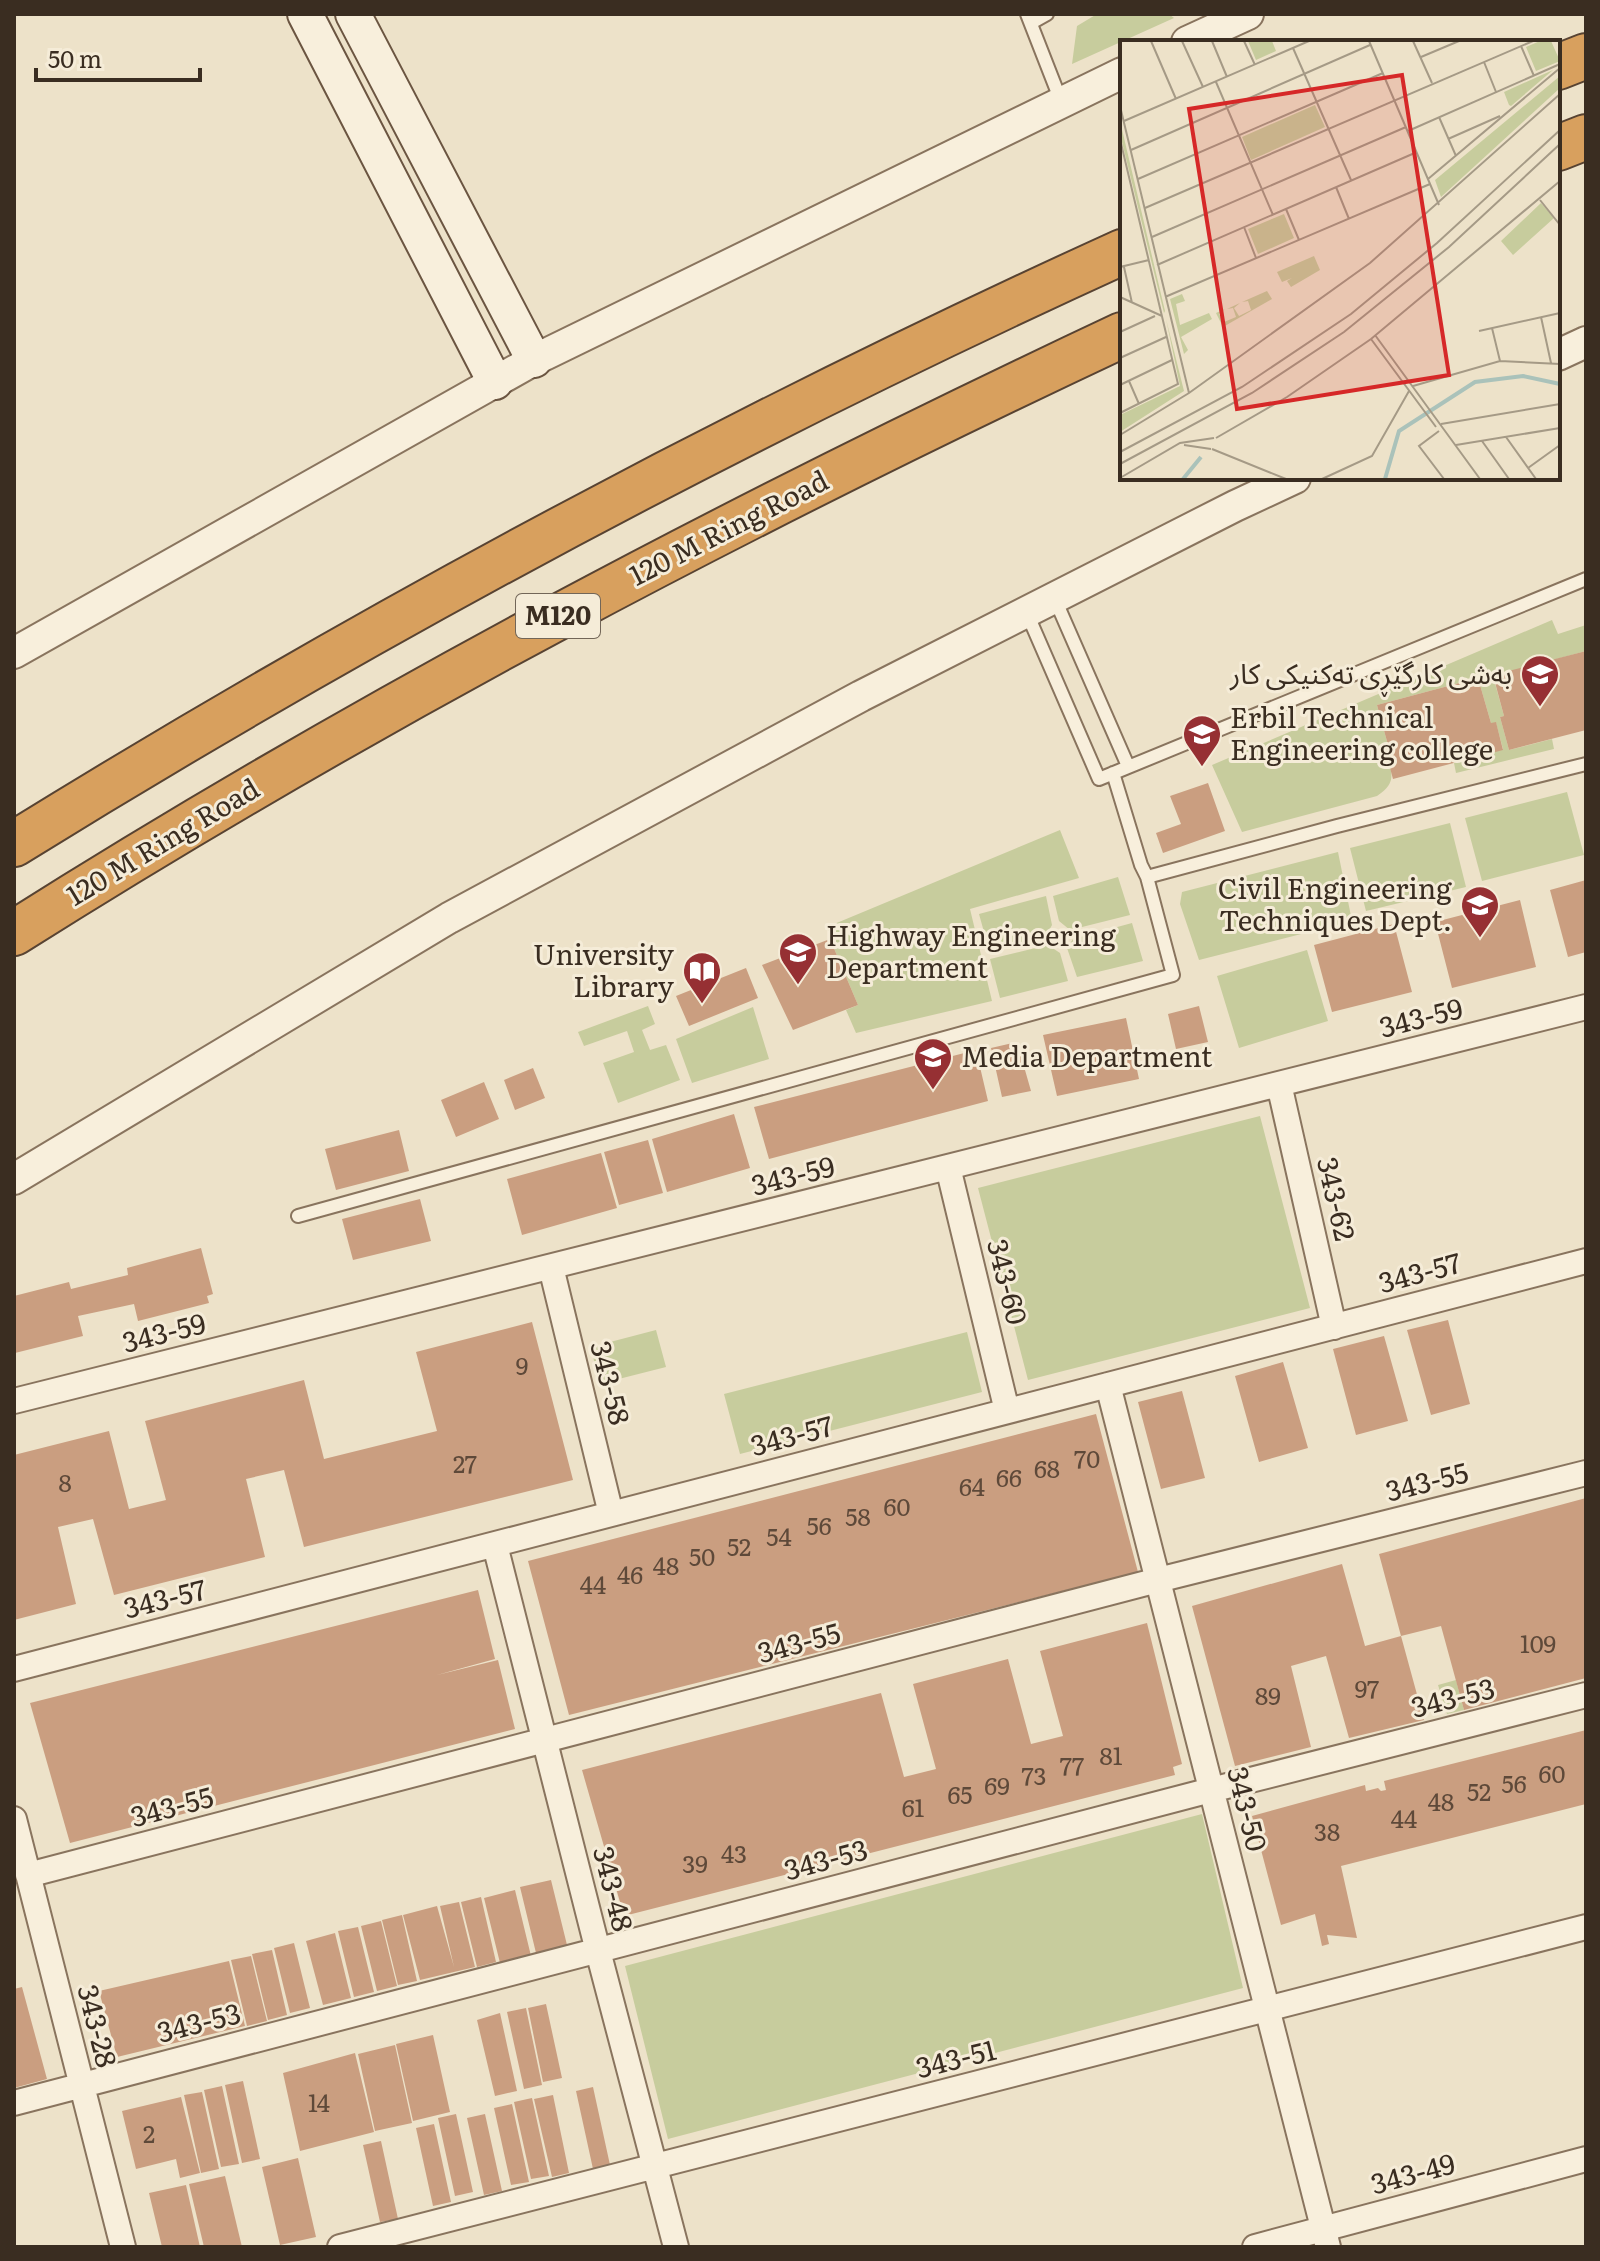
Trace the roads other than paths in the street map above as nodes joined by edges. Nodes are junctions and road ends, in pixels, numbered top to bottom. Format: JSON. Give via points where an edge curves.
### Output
{"nodes":[{"id":1,"x":305,"y":14,"type":"edge"},
{"id":2,"x":353,"y":14,"type":"edge"},
{"id":3,"x":1047,"y":14,"type":"edge"},
{"id":4,"x":1248,"y":14,"type":"edge"},
{"id":5,"x":1029,"y":19,"type":"edge"},
{"id":6,"x":1215,"y":20,"type":"edge"},
{"id":7,"x":1190,"y":40,"type":"edge"},
{"id":8,"x":1586,"y":56,"type":"edge"},
{"id":9,"x":1560,"y":66,"type":"edge"},
{"id":10,"x":1120,"y":74,"type":"edge"},
{"id":11,"x":1062,"y":103,"type":"junction"},
{"id":12,"x":1586,"y":137,"type":"edge"},
{"id":13,"x":1560,"y":147,"type":"edge"},
{"id":14,"x":1120,"y":253,"type":"edge"},
{"id":15,"x":1120,"y":336,"type":"edge"},
{"id":16,"x":1586,"y":342,"type":"edge"},
{"id":17,"x":1560,"y":354,"type":"edge"},
{"id":18,"x":534,"y":360,"type":"junction"},
{"id":19,"x":495,"y":382,"type":"junction"},
{"id":20,"x":1291,"y":480,"type":"edge"},
{"id":21,"x":1586,"y":579,"type":"edge"},
{"id":22,"x":1054,"y":597,"type":"junction"},
{"id":23,"x":1026,"y":611,"type":"junction"},
{"id":24,"x":14,"y":653,"type":"edge"},
{"id":25,"x":1586,"y":764,"type":"edge"},
{"id":26,"x":1128,"y":766,"type":"junction"},
{"id":27,"x":1113,"y":773,"type":"junction"},
{"id":28,"x":14,"y":844,"type":"edge"},
{"id":29,"x":1147,"y":877,"type":"junction"},
{"id":30,"x":14,"y":933,"type":"edge"},
{"id":31,"x":1586,"y":1007,"type":"edge"},
{"id":32,"x":1279,"y":1084,"type":"junction"},
{"id":33,"x":948,"y":1167,"type":"junction"},
{"id":34,"x":14,"y":1179,"type":"edge"},
{"id":35,"x":298,"y":1216,"type":"dead end"},
{"id":36,"x":1586,"y":1261,"type":"edge"},
{"id":37,"x":551,"y":1267,"type":"junction"},
{"id":38,"x":1334,"y":1327,"type":"junction"},
{"id":39,"x":1108,"y":1385,"type":"junction"},
{"id":40,"x":14,"y":1401,"type":"edge"},
{"id":41,"x":1007,"y":1411,"type":"junction"},
{"id":42,"x":1586,"y":1473,"type":"edge"},
{"id":43,"x":611,"y":1514,"type":"junction"},
{"id":44,"x":495,"y":1545,"type":"junction"},
{"id":45,"x":1158,"y":1580,"type":"junction"},
{"id":46,"x":14,"y":1669,"type":"edge"},
{"id":47,"x":1586,"y":1695,"type":"edge"},
{"id":48,"x":544,"y":1740,"type":"junction"},
{"id":49,"x":1211,"y":1790,"type":"junction"},
{"id":50,"x":14,"y":1819,"type":"edge"},
{"id":51,"x":17,"y":1845,"type":"edge"},
{"id":52,"x":28,"y":1875,"type":"junction"},
{"id":53,"x":1586,"y":1927,"type":"edge"},
{"id":54,"x":598,"y":1951,"type":"junction"},
{"id":55,"x":1268,"y":2010,"type":"junction"},
{"id":56,"x":81,"y":2084,"type":"junction"},
{"id":57,"x":14,"y":2103,"type":"edge"},
{"id":58,"x":1586,"y":2159,"type":"edge"},
{"id":59,"x":656,"y":2166,"type":"junction"},
{"id":60,"x":1326,"y":2238,"type":"edge"},
{"id":61,"x":123,"y":2247,"type":"edge"},
{"id":62,"x":340,"y":2247,"type":"edge"},
{"id":63,"x":676,"y":2247,"type":"edge"},
{"id":64,"x":1255,"y":2247,"type":"edge"}],
"edges":[{"from":1,"to":19,"type":"main road"},
{"from":2,"to":18,"type":"main road"},
{"from":3,"to":5,"type":"lane"},
{"from":4,"to":6,"type":"street"},
{"from":5,"to":11,"type":"lane"},
{"from":6,"to":7,"type":"street"},
{"from":8,"to":9,"type":"highway"},
{"from":10,"to":11,"type":"street"},
{"from":11,"to":18,"type":"street"},
{"from":12,"to":13,"type":"highway"},
{"from":14,"to":28,"type":"highway","number":"M120","via":[[723,443],[526,547],[167,749]]},
{"from":15,"to":30,"type":"highway","name":"120 M Ring Road","number":"M120","via":[[878,451],[451,673]]},
{"from":16,"to":17,"type":"street"},
{"from":18,"to":19,"type":"street"},
{"from":19,"to":24,"type":"street"},
{"from":20,"to":22,"type":"street"},
{"from":21,"to":26,"type":"lane"},
{"from":22,"to":23,"type":"street"},
{"from":22,"to":26,"type":"lane"},
{"from":23,"to":27,"type":"lane","via":[[1099,779]]},
{"from":23,"to":34,"type":"street","via":[[449,918]]},
{"from":25,"to":29,"type":"lane"},
{"from":26,"to":27,"type":"lane"},
{"from":27,"to":29,"type":"lane"},
{"from":29,"to":35,"type":"lane","via":[[1173,975]]},
{"from":31,"to":32,"type":"street","name":"343-59"},
{"from":32,"to":33,"type":"street","name":"343-59"},
{"from":32,"to":38,"type":"street","name":"343-62"},
{"from":33,"to":37,"type":"street","name":"343-59"},
{"from":33,"to":41,"type":"street","name":"343-60"},
{"from":36,"to":38,"type":"street","name":"343-57"},
{"from":37,"to":40,"type":"street","name":"343-59"},
{"from":37,"to":43,"type":"street","name":"343-58"},
{"from":38,"to":39,"type":"street","name":"343-57"},
{"from":39,"to":41,"type":"street","name":"343-57"},
{"from":39,"to":45,"type":"street","name":"343-50"},
{"from":41,"to":43,"type":"street","name":"343-57"},
{"from":42,"to":45,"type":"street","name":"343-55"},
{"from":43,"to":44,"type":"street","name":"343-57"},
{"from":44,"to":46,"type":"street","name":"343-57"},
{"from":44,"to":48,"type":"street","name":"343-48"},
{"from":45,"to":48,"type":"street","name":"343-55"},
{"from":45,"to":49,"type":"street","name":"343-50"},
{"from":47,"to":49,"type":"street","name":"343-53"},
{"from":48,"to":52,"type":"street","name":"343-55"},
{"from":48,"to":54,"type":"street","name":"343-48"},
{"from":49,"to":54,"type":"street","name":"343-53"},
{"from":49,"to":55,"type":"street","name":"343-50"},
{"from":50,"to":51,"type":"street","name":"343-28"},
{"from":51,"to":52,"type":"street","name":"343-28"},
{"from":52,"to":56,"type":"street","name":"343-28"},
{"from":53,"to":55,"type":"street","name":"343-51"},
{"from":54,"to":56,"type":"street","name":"343-53"},
{"from":54,"to":59,"type":"street","name":"343-48"},
{"from":55,"to":59,"type":"street","name":"343-51"},
{"from":55,"to":60,"type":"street","name":"343-50"},
{"from":56,"to":57,"type":"street","name":"343-53"},
{"from":56,"to":61,"type":"street","name":"343-28"},
{"from":58,"to":60,"type":"street","name":"343-49"},
{"from":59,"to":62,"type":"street","name":"343-51"},
{"from":59,"to":63,"type":"street","name":"343-48"},
{"from":60,"to":64,"type":"street","name":"343-49"}]}
